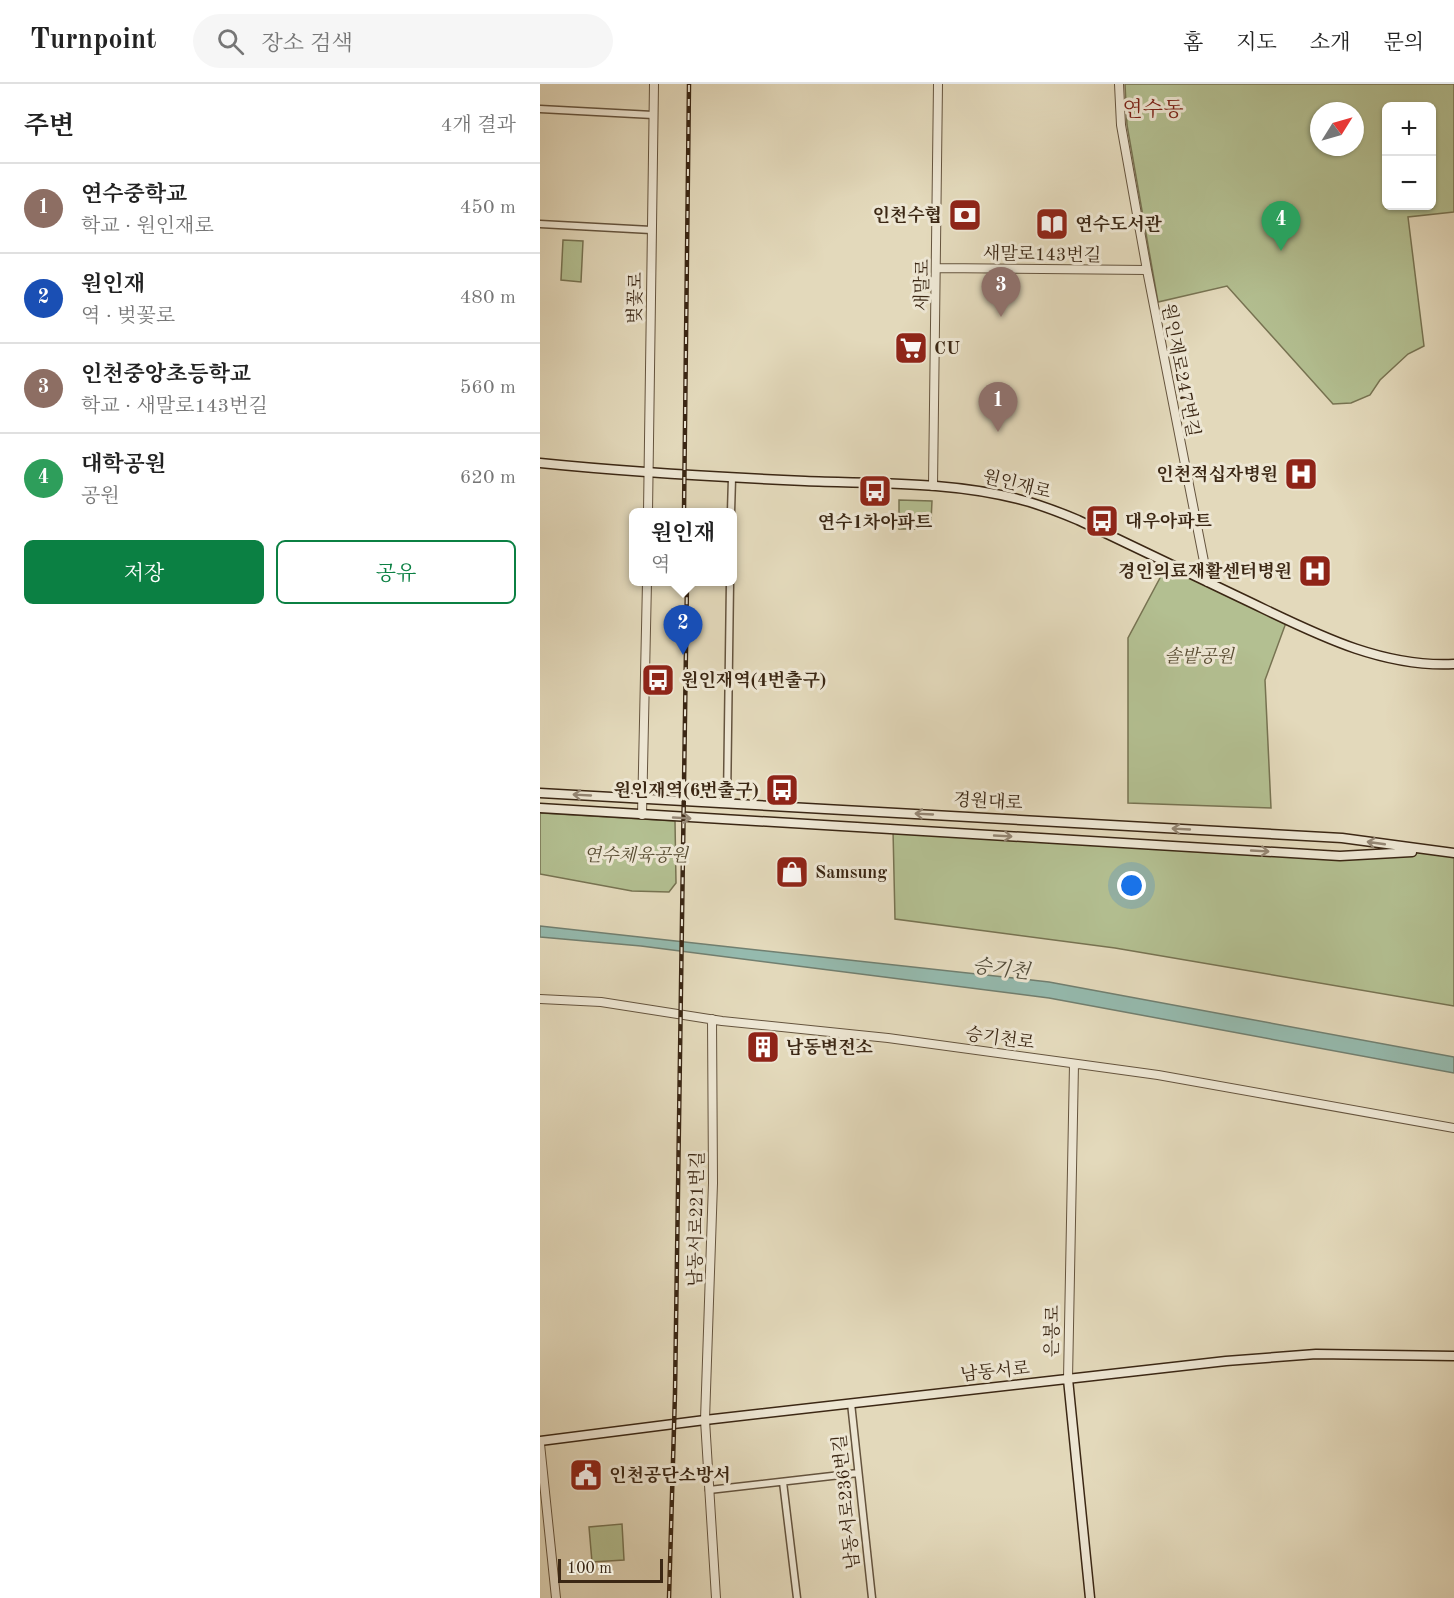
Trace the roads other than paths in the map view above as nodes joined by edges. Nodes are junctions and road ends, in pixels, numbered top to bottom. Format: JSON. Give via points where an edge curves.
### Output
{"nodes":[{"id":1,"x":654,"y":84,"type":"edge"},
{"id":2,"x":938,"y":84,"type":"edge"},
{"id":3,"x":1119,"y":84,"type":"edge"},
{"id":4,"x":540,"y":109,"type":"edge"},
{"id":5,"x":653,"y":115,"type":"junction"},
{"id":6,"x":540,"y":224,"type":"edge"},
{"id":7,"x":651,"y":230,"type":"junction"},
{"id":8,"x":937,"y":268,"type":"junction"},
{"id":9,"x":1147,"y":270,"type":"junction"},
{"id":10,"x":540,"y":464,"type":"edge"},
{"id":11,"x":648,"y":472,"type":"junction"},
{"id":12,"x":732,"y":478,"type":"junction"},
{"id":13,"x":933,"y":486,"type":"junction"},
{"id":14,"x":648,"y":508,"type":"edge"},
{"id":15,"x":731,"y":508,"type":"edge"},
{"id":16,"x":1208,"y":582,"type":"junction"},
{"id":17,"x":646,"y":586,"type":"edge"},
{"id":18,"x":730,"y":586,"type":"edge"},
{"id":19,"x":1454,"y":664,"type":"edge"},
{"id":20,"x":540,"y":793,"type":"edge"},
{"id":21,"x":643,"y":798,"type":"junction"},
{"id":22,"x":727,"y":802,"type":"junction"},
{"id":23,"x":540,"y":808,"type":"edge"},
{"id":24,"x":642,"y":815,"type":"junction"},
{"id":25,"x":1434,"y":851,"type":"junction"},
{"id":26,"x":1454,"y":853,"type":"edge"},
{"id":27,"x":540,"y":999,"type":"edge"},
{"id":28,"x":712,"y":1020,"type":"junction"},
{"id":29,"x":1074,"y":1064,"type":"junction"},
{"id":30,"x":1454,"y":1128,"type":"edge"},
{"id":31,"x":1454,"y":1356,"type":"edge"},
{"id":32,"x":1068,"y":1379,"type":"junction"},
{"id":33,"x":851,"y":1403,"type":"junction"},
{"id":34,"x":705,"y":1420,"type":"junction"},
{"id":35,"x":540,"y":1442,"type":"edge"},
{"id":36,"x":858,"y":1473,"type":"junction"},
{"id":37,"x":783,"y":1482,"type":"junction"},
{"id":38,"x":709,"y":1490,"type":"junction"},
{"id":39,"x":556,"y":1598,"type":"edge"},
{"id":40,"x":716,"y":1598,"type":"edge"},
{"id":41,"x":797,"y":1598,"type":"edge"},
{"id":42,"x":872,"y":1598,"type":"edge"},
{"id":43,"x":1090,"y":1598,"type":"edge"}],
"edges":[{"from":1,"to":5,"type":"street","name":"벚꽃로"},
{"from":2,"to":8,"type":"street","name":"새말로"},
{"from":3,"to":9,"type":"street","name":"원인재로247번길","via":[[1121,125]]},
{"from":4,"to":5,"type":"street"},
{"from":5,"to":7,"type":"street","name":"벚꽃로"},
{"from":6,"to":7,"type":"street"},
{"from":7,"to":11,"type":"street","name":"벚꽃로"},
{"from":8,"to":9,"type":"street","name":"새말로143번길"},
{"from":8,"to":13,"type":"street","name":"새말로"},
{"from":9,"to":16,"type":"street","name":"원인재로247번길"},
{"from":10,"to":11,"type":"main road","name":"원인재로"},
{"from":11,"to":12,"type":"main road","name":"원인재로"},
{"from":11,"to":14,"type":"street","name":"벚꽃로"},
{"from":12,"to":13,"type":"main road","name":"원인재로"},
{"from":12,"to":15,"type":"street"},
{"from":13,"to":16,"type":"main road","name":"원인재로","via":[[981,491],[1046,507]]},
{"from":16,"to":19,"type":"main road","name":"원인재로","via":[[1362,652],[1413,662]]},
{"from":17,"to":21,"type":"street"},
{"from":18,"to":22,"type":"street"},
{"from":21,"to":20,"type":"main road","name":"경원대로","one_way":true},
{"from":21,"to":22,"type":"main road","name":"경원대로"},
{"from":21,"to":24,"type":"street"},
{"from":25,"to":22,"type":"main road","name":"경원대로","one_way":true,"via":[[1342,838]]},
{"from":23,"to":24,"type":"main road","name":"경원대로"},
{"from":24,"to":25,"type":"main road","name":"경원대로","one_way":true,"via":[[1340,856]]},
{"from":25,"to":26,"type":"main road","name":"경원대로"},
{"from":27,"to":28,"type":"street","name":"승기천로","via":[[601,1002]]},
{"from":28,"to":29,"type":"street","name":"승기천로","via":[[888,1038]]},
{"from":28,"to":34,"type":"street","name":"남동서로221번길","via":[[713,1183]]},
{"from":29,"to":30,"type":"street","name":"승기천로"},
{"from":29,"to":32,"type":"street","name":"은봉로"},
{"from":31,"to":32,"type":"main road","name":"남동서로","via":[[1316,1354]]},
{"from":32,"to":33,"type":"main road","name":"남동서로"},
{"from":32,"to":43,"type":"main road","name":"은봉로"},
{"from":33,"to":34,"type":"main road","name":"남동서로"},
{"from":33,"to":36,"type":"street","name":"남동서로236번길"},
{"from":34,"to":35,"type":"main road","name":"남동서로"},
{"from":34,"to":38,"type":"street","name":"남동서로221번길"},
{"from":35,"to":39,"type":"street"},
{"from":36,"to":37,"type":"street"},
{"from":36,"to":42,"type":"street","name":"남동서로236번길"},
{"from":37,"to":38,"type":"street"},
{"from":37,"to":41,"type":"street"},
{"from":38,"to":40,"type":"street","name":"남동서로221번길"}]}
